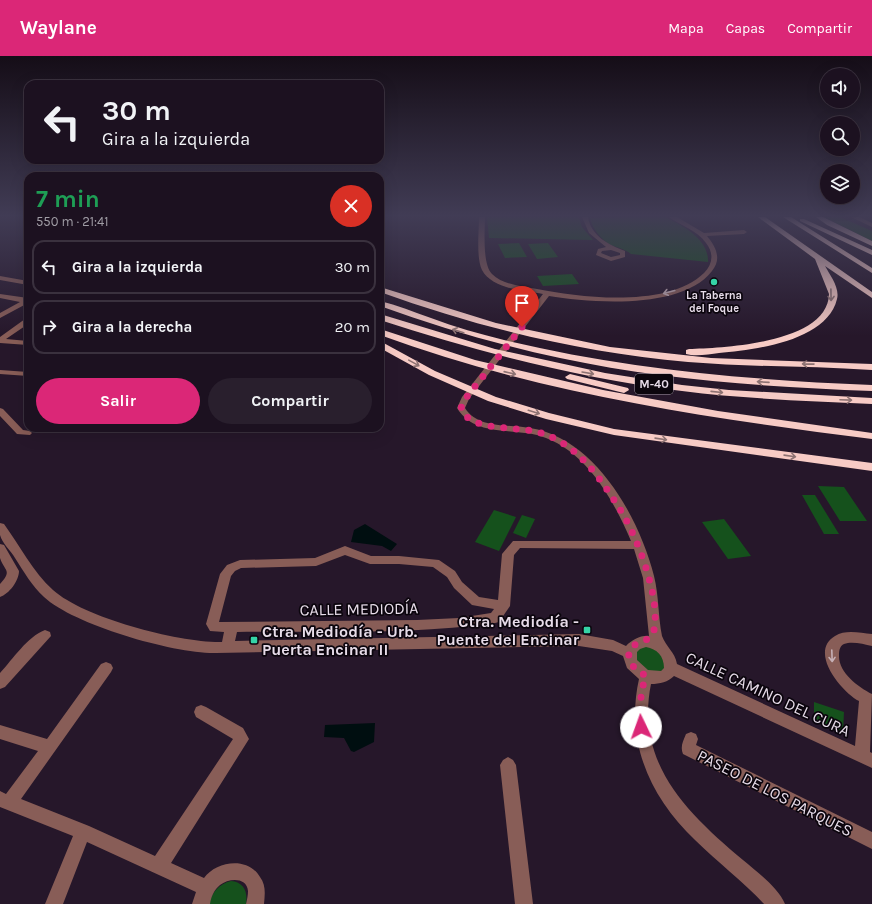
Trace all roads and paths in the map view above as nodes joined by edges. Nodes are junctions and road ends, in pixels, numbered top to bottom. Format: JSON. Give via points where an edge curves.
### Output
{"nodes":[{"id":1,"x":484,"y":257,"type":"edge"},
{"id":2,"x":603,"y":257,"type":"edge"},
{"id":3,"x":622,"y":257,"type":"edge"},
{"id":4,"x":715,"y":257,"type":"edge"},
{"id":5,"x":813,"y":257,"type":"edge"},
{"id":6,"x":826,"y":257,"type":"edge"},
{"id":7,"x":849,"y":257,"type":"edge"},
{"id":8,"x":859,"y":257,"type":"edge"},
{"id":9,"x":818,"y":260,"type":"junction"},
{"id":10,"x":872,"y":264,"type":"edge"},
{"id":11,"x":872,"y":271,"type":"edge"},
{"id":12,"x":0,"y":278,"type":"edge"},
{"id":13,"x":24,"y":282,"type":"edge"},
{"id":14,"x":872,"y":286,"type":"edge"},
{"id":15,"x":384,"y":291,"type":"edge"},
{"id":16,"x":384,"y":292,"type":"edge"},
{"id":17,"x":548,"y":294,"type":"junction"},
{"id":18,"x":0,"y":296,"type":"edge"},
{"id":19,"x":872,"y":296,"type":"edge"},
{"id":20,"x":24,"y":300,"type":"edge"},
{"id":21,"x":24,"y":303,"type":"edge"},
{"id":22,"x":384,"y":305,"type":"edge"},
{"id":23,"x":0,"y":316,"type":"edge"},
{"id":24,"x":384,"y":318,"type":"edge"},
{"id":25,"x":24,"y":324,"type":"edge"},
{"id":26,"x":384,"y":333,"type":"edge"},
{"id":27,"x":441,"y":338,"type":"junction"},
{"id":28,"x":0,"y":340,"type":"edge"},
{"id":29,"x":565,"y":341,"type":"junction"},
{"id":30,"x":24,"y":342,"type":"edge"},
{"id":31,"x":384,"y":346,"type":"edge"},
{"id":32,"x":872,"y":367,"type":"edge"},
{"id":33,"x":0,"y":372,"type":"edge"},
{"id":34,"x":24,"y":374,"type":"edge"},
{"id":35,"x":730,"y":380,"type":"junction"},
{"id":36,"x":872,"y":388,"type":"edge"},
{"id":37,"x":872,"y":401,"type":"edge"},
{"id":38,"x":0,"y":411,"type":"edge"},
{"id":39,"x":872,"y":431,"type":"edge"},
{"id":40,"x":27,"y":433,"type":"dead end"},
{"id":41,"x":872,"y":436,"type":"edge"},
{"id":42,"x":872,"y":467,"type":"edge"},
{"id":43,"x":0,"y":527,"type":"edge"},
{"id":44,"x":638,"y":545,"type":"junction"},
{"id":45,"x":0,"y":548,"type":"edge"},
{"id":46,"x":0,"y":592,"type":"edge"},
{"id":47,"x":504,"y":606,"type":"junction"},
{"id":48,"x":232,"y":627,"type":"junction"},
{"id":49,"x":654,"y":629,"type":"junction"},
{"id":50,"x":45,"y":636,"type":"dead end"},
{"id":51,"x":872,"y":640,"type":"edge"},
{"id":52,"x":646,"y":641,"type":"junction"},
{"id":53,"x":660,"y":646,"type":"junction"},
{"id":54,"x":227,"y":647,"type":"junction"},
{"id":55,"x":629,"y":653,"type":"junction"},
{"id":56,"x":106,"y":668,"type":"dead end"},
{"id":57,"x":671,"y":668,"type":"junction"},
{"id":58,"x":646,"y":676,"type":"junction"},
{"id":59,"x":0,"y":683,"type":"edge"},
{"id":60,"x":869,"y":700,"type":"edge"},
{"id":61,"x":201,"y":712,"type":"dead end"},
{"id":62,"x":0,"y":732,"type":"edge"},
{"id":63,"x":691,"y":739,"type":"dead end"},
{"id":64,"x":50,"y":746,"type":"junction"},
{"id":65,"x":867,"y":759,"type":"edge"},
{"id":66,"x":508,"y":765,"type":"dead end"},
{"id":67,"x":4,"y":801,"type":"edge"},
{"id":68,"x":83,"y":832,"type":"junction"},
{"id":69,"x":872,"y":841,"type":"edge"},
{"id":70,"x":159,"y":866,"type":"junction"},
{"id":71,"x":204,"y":896,"type":"edge"},
{"id":72,"x":54,"y":904,"type":"edge"},
{"id":73,"x":255,"y":904,"type":"edge"},
{"id":74,"x":524,"y":904,"type":"edge"},
{"id":75,"x":776,"y":904,"type":"edge"}],
"edges":[{"from":1,"to":17,"type":"street","via":[[485,268],[491,276],[516,287]]},
{"from":2,"to":3,"type":"street","via":[[616,259]]},
{"from":4,"to":17,"type":"street","one_way":true,"via":[[707,274],[684,288],[656,295],[625,299]]},
{"from":5,"to":9,"type":"highway"},
{"from":6,"to":14,"type":"highway"},
{"from":7,"to":11,"type":"highway"},
{"from":8,"to":10,"type":"highway"},
{"from":9,"to":19,"type":"highway"},
{"from":9,"to":29,"type":"highway","one_way":true,"via":[[830,282],[833,298],[829,310],[818,322],[801,332],[777,340],[723,351],[682,352],[637,350]]},
{"from":12,"to":13,"type":"street"},
{"from":15,"to":29,"type":"highway","via":[[467,318]]},
{"from":16,"to":35,"type":"highway","via":[[428,313],[502,336],[592,357]]},
{"from":17,"to":44,"type":"street","via":[[465,399],[461,408],[466,417],[478,424],[538,432],[559,440],[574,451],[588,465],[620,508]]},
{"from":18,"to":20,"type":"street"},
{"from":21,"to":23,"type":"street"},
{"from":35,"to":22,"type":"highway","number":"M-40","one_way":true,"via":[[632,368],[514,346],[428,322]]},
{"from":24,"to":27,"type":"highway","number":"M-40"},
{"from":25,"to":28,"type":"street"},
{"from":26,"to":41,"type":"highway","one_way":true,"via":[[496,370],[587,390],[674,407]]},
{"from":27,"to":37,"type":"highway","number":"M-40","one_way":true,"via":[[506,356],[676,387],[780,397]]},
{"from":27,"to":39,"type":"highway","via":[[446,343],[506,362],[648,395],[777,419]]},
{"from":28,"to":30,"type":"street"},
{"from":32,"to":29,"type":"highway","one_way":true,"via":[[689,359],[624,352]]},
{"from":31,"to":42,"type":"highway","one_way":true,"via":[[432,373],[492,399],[554,418],[614,432]]},
{"from":33,"to":34,"type":"street"},
{"from":36,"to":35,"type":"highway","number":"M-40","one_way":true},
{"from":38,"to":40,"type":"street","via":[[20,432]]},
{"from":43,"to":54,"type":"street","via":[[48,593],[64,605],[134,631],[182,645],[202,648]]},
{"from":44,"to":47,"type":"street","via":[[517,544],[508,554]]},
{"from":44,"to":49,"type":"street","via":[[648,577]]},
{"from":45,"to":46,"type":"street","via":[[14,571],[13,579]]},
{"from":47,"to":48,"type":"street","name":"CALLE MEDIODÍA","via":[[495,618],[459,623]]},
{"from":47,"to":48,"type":"street","name":"CALLE MEDIODÍA","via":[[476,601],[458,585],[451,574],[435,563],[370,560],[345,550],[316,562],[240,564],[231,568],[226,574],[212,624],[214,627]]},
{"from":48,"to":54,"type":"street"},
{"from":49,"to":52,"type":"street"},
{"from":49,"to":53,"type":"street"},
{"from":50,"to":59,"type":"street"},
{"from":51,"to":60,"type":"street","one_way":true,"via":[[860,637],[838,640],[832,647],[831,657],[834,668],[842,680],[852,690]]},
{"from":52,"to":53,"type":"street"},
{"from":52,"to":55,"type":"street","via":[[632,646]]},
{"from":53,"to":57,"type":"street","via":[[669,656]]},
{"from":54,"to":55,"type":"street","via":[[579,640],[613,646]]},
{"from":55,"to":58,"type":"street","via":[[633,666]]},
{"from":56,"to":64,"type":"street"},
{"from":57,"to":58,"type":"street","via":[[668,674],[662,677]]},
{"from":57,"to":65,"type":"street","name":"CALLE CAMINO DEL CURA"},
{"from":58,"to":75,"type":"street","via":[[641,692],[641,727],[645,750],[656,777],[674,806],[699,833],[760,886]]},
{"from":60,"to":65,"type":"street"},
{"from":61,"to":70,"type":"street","via":[[238,733],[242,739]]},
{"from":62,"to":64,"type":"street"},
{"from":63,"to":69,"type":"street","name":"PASEO DE LOS PARQUES","via":[[688,749]]},
{"from":64,"to":67,"type":"street"},
{"from":66,"to":74,"type":"street"},
{"from":67,"to":68,"type":"street"},
{"from":68,"to":70,"type":"street"},
{"from":68,"to":72,"type":"street"},
{"from":70,"to":71,"type":"street"},
{"from":71,"to":73,"type":"street","via":[[219,875],[234,870],[247,874],[256,885]]}]}
